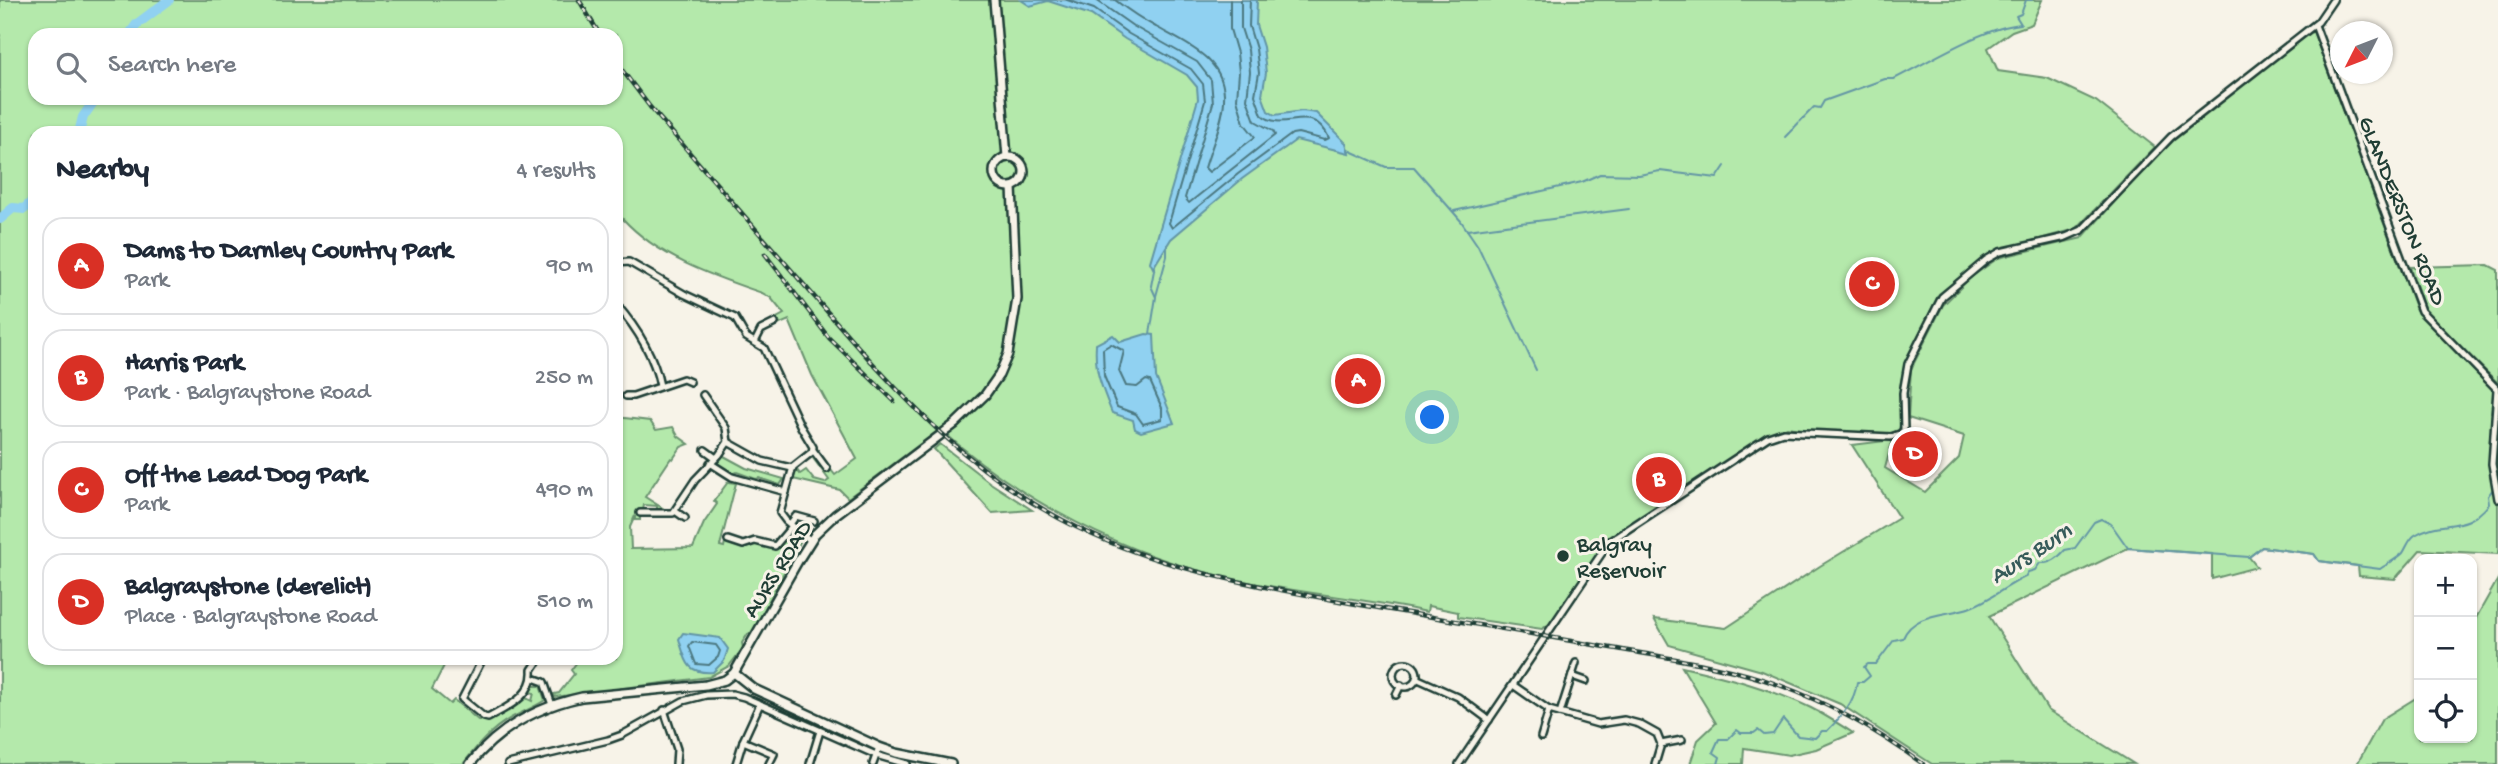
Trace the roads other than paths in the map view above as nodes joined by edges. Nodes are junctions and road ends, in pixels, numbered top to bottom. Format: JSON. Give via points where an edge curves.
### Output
{"nodes":[{"id":1,"x":994,"y":0,"type":"edge"},
{"id":2,"x":2333,"y":0,"type":"edge"},
{"id":3,"x":2315,"y":25,"type":"junction"},
{"id":4,"x":1007,"y":157,"type":"junction"},
{"id":5,"x":1012,"y":187,"type":"junction"},
{"id":6,"x":623,"y":262,"type":"edge"},
{"id":7,"x":623,"y":312,"type":"edge"},
{"id":8,"x":775,"y":323,"type":"dead end"},
{"id":9,"x":755,"y":342,"type":"junction"},
{"id":10,"x":690,"y":382,"type":"dead end"},
{"id":11,"x":660,"y":386,"type":"junction"},
{"id":12,"x":703,"y":395,"type":"dead end"},
{"id":13,"x":626,"y":396,"type":"dead end"},
{"id":14,"x":728,"y":442,"type":"junction"},
{"id":15,"x":705,"y":450,"type":"dead end"},
{"id":16,"x":813,"y":450,"type":"junction"},
{"id":17,"x":716,"y":458,"type":"junction"},
{"id":18,"x":710,"y":463,"type":"junction"},
{"id":19,"x":792,"y":468,"type":"junction"},
{"id":20,"x":827,"y":469,"type":"dead end"},
{"id":21,"x":786,"y":492,"type":"junction"},
{"id":22,"x":2498,"y":499,"type":"edge"},
{"id":23,"x":675,"y":511,"type":"junction"},
{"id":24,"x":640,"y":513,"type":"dead end"},
{"id":25,"x":685,"y":518,"type":"dead end"},
{"id":26,"x":814,"y":522,"type":"dead end"},
{"id":27,"x":791,"y":525,"type":"junction"},
{"id":28,"x":728,"y":540,"type":"dead end"},
{"id":29,"x":810,"y":540,"type":"junction"},
{"id":30,"x":1409,"y":653,"type":"dead end"},
{"id":31,"x":1407,"y":663,"type":"junction"},
{"id":32,"x":1576,"y":663,"type":"dead end"},
{"id":33,"x":479,"y":665,"type":"edge"},
{"id":34,"x":535,"y":665,"type":"edge"},
{"id":35,"x":734,"y":673,"type":"junction"},
{"id":36,"x":1572,"y":676,"type":"junction"},
{"id":37,"x":533,"y":678,"type":"junction"},
{"id":38,"x":1416,"y":678,"type":"junction"},
{"id":39,"x":1586,"y":681,"type":"dead end"},
{"id":40,"x":1401,"y":685,"type":"junction"},
{"id":41,"x":1513,"y":685,"type":"junction"},
{"id":42,"x":1396,"y":695,"type":"dead end"},
{"id":43,"x":760,"y":704,"type":"junction"},
{"id":44,"x":552,"y":705,"type":"junction"},
{"id":45,"x":664,"y":710,"type":"junction"},
{"id":46,"x":1549,"y":710,"type":"junction"},
{"id":47,"x":1560,"y":713,"type":"junction"},
{"id":48,"x":1489,"y":720,"type":"junction"},
{"id":49,"x":820,"y":731,"type":"junction"},
{"id":50,"x":1541,"y":737,"type":"dead end"},
{"id":51,"x":1682,"y":740,"type":"dead end"},
{"id":52,"x":743,"y":741,"type":"junction"},
{"id":53,"x":1661,"y":744,"type":"junction"},
{"id":54,"x":777,"y":745,"type":"dead end"},
{"id":55,"x":877,"y":751,"type":"junction"},
{"id":56,"x":774,"y":754,"type":"junction"},
{"id":57,"x":534,"y":756,"type":"junction"},
{"id":58,"x":470,"y":764,"type":"edge"},
{"id":59,"x":508,"y":764,"type":"edge"},
{"id":60,"x":537,"y":764,"type":"edge"},
{"id":61,"x":676,"y":764,"type":"edge"},
{"id":62,"x":736,"y":764,"type":"edge"},
{"id":63,"x":769,"y":764,"type":"edge"},
{"id":64,"x":810,"y":764,"type":"edge"},
{"id":65,"x":873,"y":764,"type":"edge"},
{"id":66,"x":907,"y":764,"type":"edge"},
{"id":67,"x":951,"y":764,"type":"edge"},
{"id":68,"x":1459,"y":764,"type":"edge"},
{"id":69,"x":1655,"y":764,"type":"edge"}],
"edges":[{"from":1,"to":4,"type":"street","name":"AURS ROAD"},
{"from":2,"to":3,"type":"street"},
{"from":3,"to":22,"type":"street","name":"GLANDERSTON ROAD","via":[[2421,311],[2497,389],[2492,464]]},
{"from":3,"to":41,"type":"street","via":[[2171,137],[2082,230],[1993,255],[1942,297],[1908,364],[1900,434],[1783,432],[1746,450],[1610,541]]},
{"from":4,"to":5,"type":"street","name":"AURS ROAD","via":[[1020,161],[1024,169],[1023,178]]},
{"from":4,"to":5,"type":"street","name":"AURS ROAD","via":[[995,166],[995,177]]},
{"from":5,"to":29,"type":"street","name":"AURS ROAD","via":[[1017,299],[1008,354],[999,375],[959,420],[835,515]]},
{"from":6,"to":9,"type":"street","via":[[735,318],[746,337]]},
{"from":7,"to":11,"type":"street","via":[[656,367]]},
{"from":8,"to":9,"type":"street","via":[[761,330]]},
{"from":9,"to":16,"type":"street","via":[[764,348]]},
{"from":10,"to":11,"type":"street","via":[[683,379]]},
{"from":11,"to":13,"type":"street"},
{"from":12,"to":14,"type":"street","via":[[726,428]]},
{"from":14,"to":17,"type":"street"},
{"from":14,"to":19,"type":"street","via":[[762,461]]},
{"from":15,"to":17,"type":"street"},
{"from":16,"to":19,"type":"street"},
{"from":16,"to":20,"type":"street"},
{"from":17,"to":18,"type":"street"},
{"from":18,"to":21,"type":"street","via":[[732,477]]},
{"from":18,"to":23,"type":"street"},
{"from":19,"to":21,"type":"street"},
{"from":21,"to":27,"type":"street","via":[[780,513]]},
{"from":23,"to":24,"type":"street"},
{"from":23,"to":25,"type":"street"},
{"from":26,"to":27,"type":"street","via":[[796,516]]},
{"from":27,"to":28,"type":"street","via":[[775,546]]},
{"from":27,"to":29,"type":"street"},
{"from":29,"to":35,"type":"street","name":"AURS ROAD"},
{"from":30,"to":31,"type":"street"},
{"from":31,"to":38,"type":"street","via":[[1416,670]]},
{"from":31,"to":40,"type":"street","via":[[1395,670],[1395,681]]},
{"from":32,"to":36,"type":"street"},
{"from":33,"to":37,"type":"street","via":[[462,699],[488,718],[523,697]]},
{"from":34,"to":37,"type":"street"},
{"from":35,"to":44,"type":"street","via":[[706,685],[582,697]]},
{"from":35,"to":55,"type":"street","via":[[754,689]]},
{"from":36,"to":39,"type":"street"},
{"from":36,"to":47,"type":"street"},
{"from":37,"to":44,"type":"street","via":[[544,682]]},
{"from":38,"to":40,"type":"street","via":[[1409,686]]},
{"from":38,"to":48,"type":"street","via":[[1458,697]]},
{"from":40,"to":42,"type":"street"},
{"from":41,"to":46,"type":"street"},
{"from":41,"to":48,"type":"street"},
{"from":43,"to":45,"type":"street","via":[[719,694],[694,697]]},
{"from":43,"to":49,"type":"street"},
{"from":43,"to":52,"type":"street"},
{"from":44,"to":58,"type":"street","via":[[507,727]]},
{"from":45,"to":57,"type":"street","via":[[608,740]]},
{"from":45,"to":61,"type":"street","via":[[677,749]]},
{"from":46,"to":47,"type":"street"},
{"from":46,"to":50,"type":"street"},
{"from":47,"to":53,"type":"street","via":[[1598,724],[1624,720],[1639,724],[1657,734]]},
{"from":48,"to":68,"type":"street"},
{"from":49,"to":55,"type":"street"},
{"from":49,"to":64,"type":"street"},
{"from":51,"to":53,"type":"street"},
{"from":52,"to":56,"type":"street"},
{"from":52,"to":62,"type":"street"},
{"from":53,"to":69,"type":"street"},
{"from":54,"to":56,"type":"street"},
{"from":55,"to":65,"type":"street"},
{"from":55,"to":66,"type":"street"},
{"from":55,"to":67,"type":"street"},
{"from":56,"to":63,"type":"street"},
{"from":57,"to":59,"type":"street"},
{"from":57,"to":60,"type":"street"}]}
